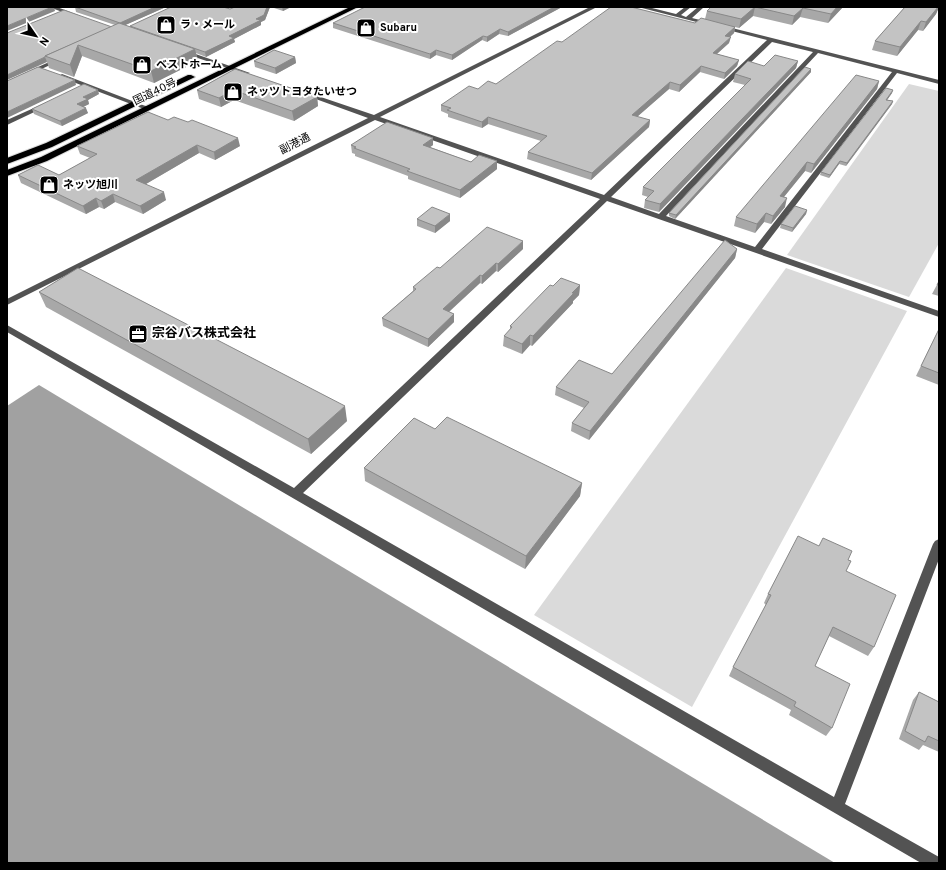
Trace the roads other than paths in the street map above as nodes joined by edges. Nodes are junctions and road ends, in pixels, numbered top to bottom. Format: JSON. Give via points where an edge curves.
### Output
{"nodes":[{"id":1,"x":52,"y":7,"type":"edge"},
{"id":2,"x":338,"y":7,"type":"edge"},
{"id":3,"x":355,"y":7,"type":"edge"},
{"id":4,"x":594,"y":7,"type":"edge"},
{"id":5,"x":641,"y":7,"type":"edge"},
{"id":6,"x":688,"y":7,"type":"edge"},
{"id":7,"x":701,"y":7,"type":"edge"},
{"id":8,"x":74,"y":10,"type":"edge"},
{"id":9,"x":66,"y":12,"type":"junction"},
{"id":10,"x":58,"y":14,"type":"edge"},
{"id":11,"x":676,"y":16,"type":"junction"},
{"id":12,"x":81,"y":17,"type":"edge"},
{"id":13,"x":687,"y":19,"type":"junction"},
{"id":14,"x":771,"y":40,"type":"junction"},
{"id":15,"x":260,"y":44,"type":"dead end"},
{"id":16,"x":182,"y":51,"type":"edge"},
{"id":17,"x":817,"y":51,"type":"junction"},
{"id":18,"x":68,"y":56,"type":"edge"},
{"id":19,"x":232,"y":57,"type":"dead end"},
{"id":20,"x":219,"y":64,"type":"junction"},
{"id":21,"x":230,"y":67,"type":"junction"},
{"id":22,"x":47,"y":70,"type":"junction"},
{"id":23,"x":896,"y":71,"type":"junction"},
{"id":24,"x":251,"y":75,"type":"edge"},
{"id":25,"x":939,"y":82,"type":"edge"},
{"id":26,"x":7,"y":83,"type":"edge"},
{"id":27,"x":86,"y":85,"type":"junction"},
{"id":28,"x":79,"y":89,"type":"edge"},
{"id":29,"x":294,"y":90,"type":"edge"},
{"id":30,"x":50,"y":102,"type":"edge"},
{"id":31,"x":135,"y":104,"type":"junction"},
{"id":32,"x":146,"y":108,"type":"junction"},
{"id":33,"x":374,"y":117,"type":"junction"},
{"id":34,"x":7,"y":122,"type":"edge"},
{"id":35,"x":7,"y":161,"type":"edge"},
{"id":36,"x":7,"y":172,"type":"edge"},
{"id":37,"x":606,"y":198,"type":"junction"},
{"id":38,"x":661,"y":217,"type":"junction"},
{"id":39,"x":756,"y":250,"type":"junction"},
{"id":40,"x":7,"y":302,"type":"edge"},
{"id":41,"x":939,"y":314,"type":"edge"},
{"id":42,"x":7,"y":328,"type":"edge"},
{"id":43,"x":296,"y":494,"type":"junction"},
{"id":44,"x":939,"y":544,"type":"edge"},
{"id":45,"x":837,"y":807,"type":"junction"},
{"id":46,"x":935,"y":863,"type":"edge"}],
"edges":[{"from":1,"to":9,"type":"street"},
{"from":2,"to":15,"type":"highway"},
{"from":3,"to":21,"type":"highway","name":"国道40号"},
{"from":4,"to":33,"type":"street","name":"副港通"},
{"from":5,"to":11,"type":"street"},
{"from":6,"to":11,"type":"street"},
{"from":7,"to":13,"type":"street"},
{"from":8,"to":9,"type":"street"},
{"from":9,"to":10,"type":"street"},
{"from":9,"to":12,"type":"street"},
{"from":11,"to":13,"type":"street"},
{"from":13,"to":14,"type":"street"},
{"from":14,"to":17,"type":"street"},
{"from":14,"to":37,"type":"street"},
{"from":16,"to":20,"type":"street"},
{"from":17,"to":23,"type":"street"},
{"from":17,"to":38,"type":"street"},
{"from":18,"to":22,"type":"street"},
{"from":19,"to":20,"type":"highway","name":"国道40号"},
{"from":20,"to":21,"type":"street"},
{"from":20,"to":31,"type":"highway","name":"国道40号"},
{"from":21,"to":24,"type":"street"},
{"from":21,"to":32,"type":"highway","name":"国道40号"},
{"from":22,"to":26,"type":"street"},
{"from":22,"to":27,"type":"street"},
{"from":23,"to":25,"type":"street"},
{"from":23,"to":39,"type":"street"},
{"from":27,"to":28,"type":"street"},
{"from":27,"to":31,"type":"street"},
{"from":29,"to":33,"type":"street"},
{"from":30,"to":34,"type":"street"},
{"from":31,"to":32,"type":"street"},
{"from":31,"to":35,"type":"highway","name":"国道40号","via":[[49,145]]},
{"from":32,"to":36,"type":"highway","name":"国道40号","via":[[44,159]]},
{"from":33,"to":37,"type":"street"},
{"from":33,"to":40,"type":"street","name":"副港通"},
{"from":37,"to":38,"type":"street"},
{"from":37,"to":43,"type":"street"},
{"from":38,"to":39,"type":"street"},
{"from":39,"to":41,"type":"street"},
{"from":42,"to":43,"type":"street"},
{"from":43,"to":45,"type":"street"},
{"from":44,"to":45,"type":"street"},
{"from":45,"to":46,"type":"street"}]}
